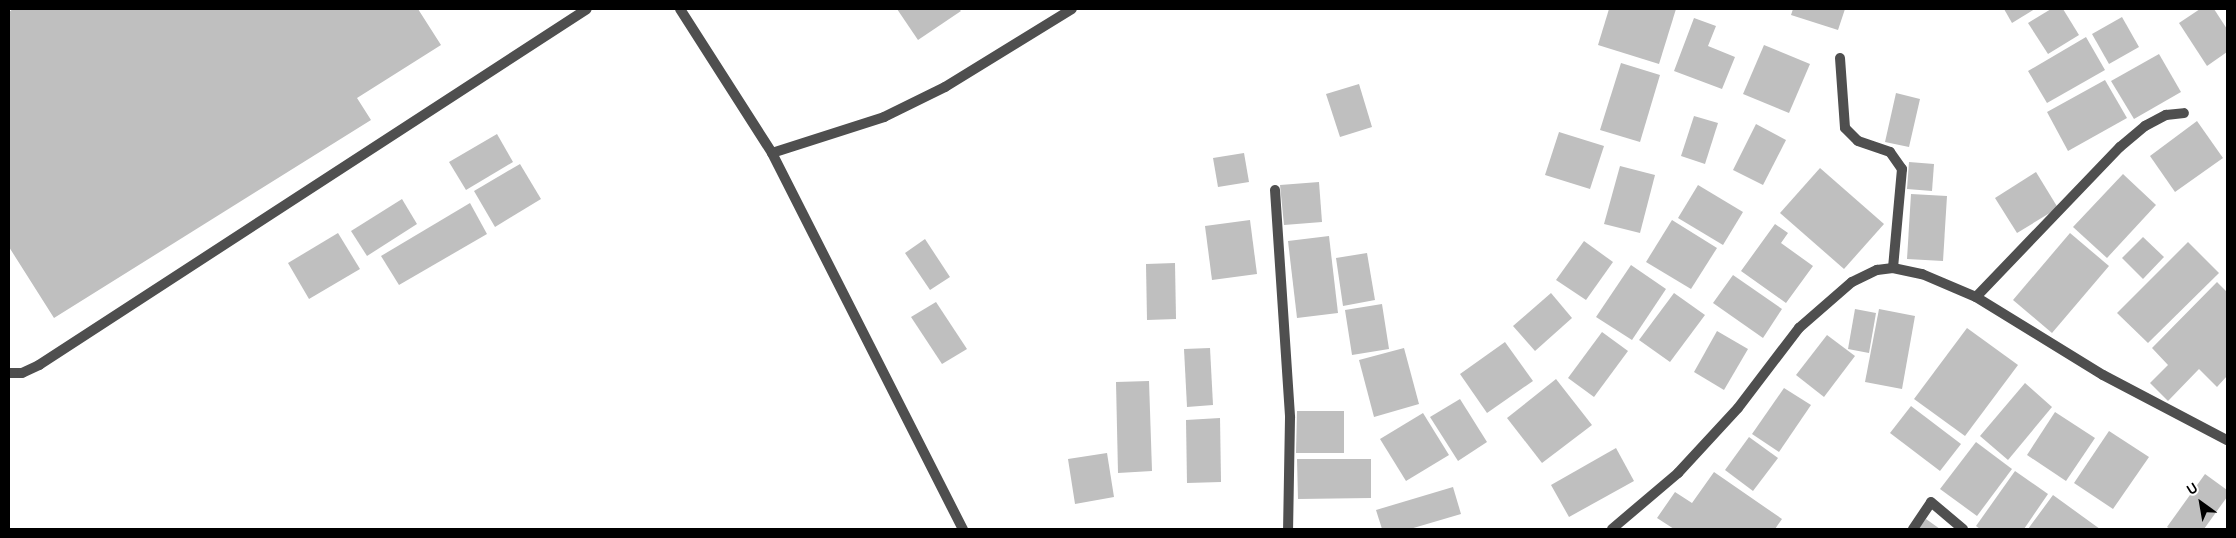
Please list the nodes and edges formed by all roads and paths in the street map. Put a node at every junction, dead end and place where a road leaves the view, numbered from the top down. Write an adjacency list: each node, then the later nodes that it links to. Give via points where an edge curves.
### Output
1 (587, 9): 10 (street, via 39,365 22,373)
2 (680, 9): 6 (street)
3 (1072, 9): 6 (street, via 945,87 884,117)
4 (1840, 58): 8 (street, via 1845,128 1858,141 1890,152 1902,169)
5 (2184, 113): 9 (street, via 2166,115 2144,126 2120,147)
6 (772, 153): 12 (street)
7 (1275, 190): 13 (street, via 1290,418)
8 (1893, 268): 9 (street, via 1922,274); 14 (street, via 1878,270 1852,282 1800,328 1738,408 1678,473)
9 (1976, 297): 11 (street, via 2103,375)
10 (9, 373)
11 (2227, 440)
12 (963, 529)
13 (1288, 529)
14 (1612, 529)
15 (1912, 529): 16 (street, via 1931,502)
16 (1963, 529)

